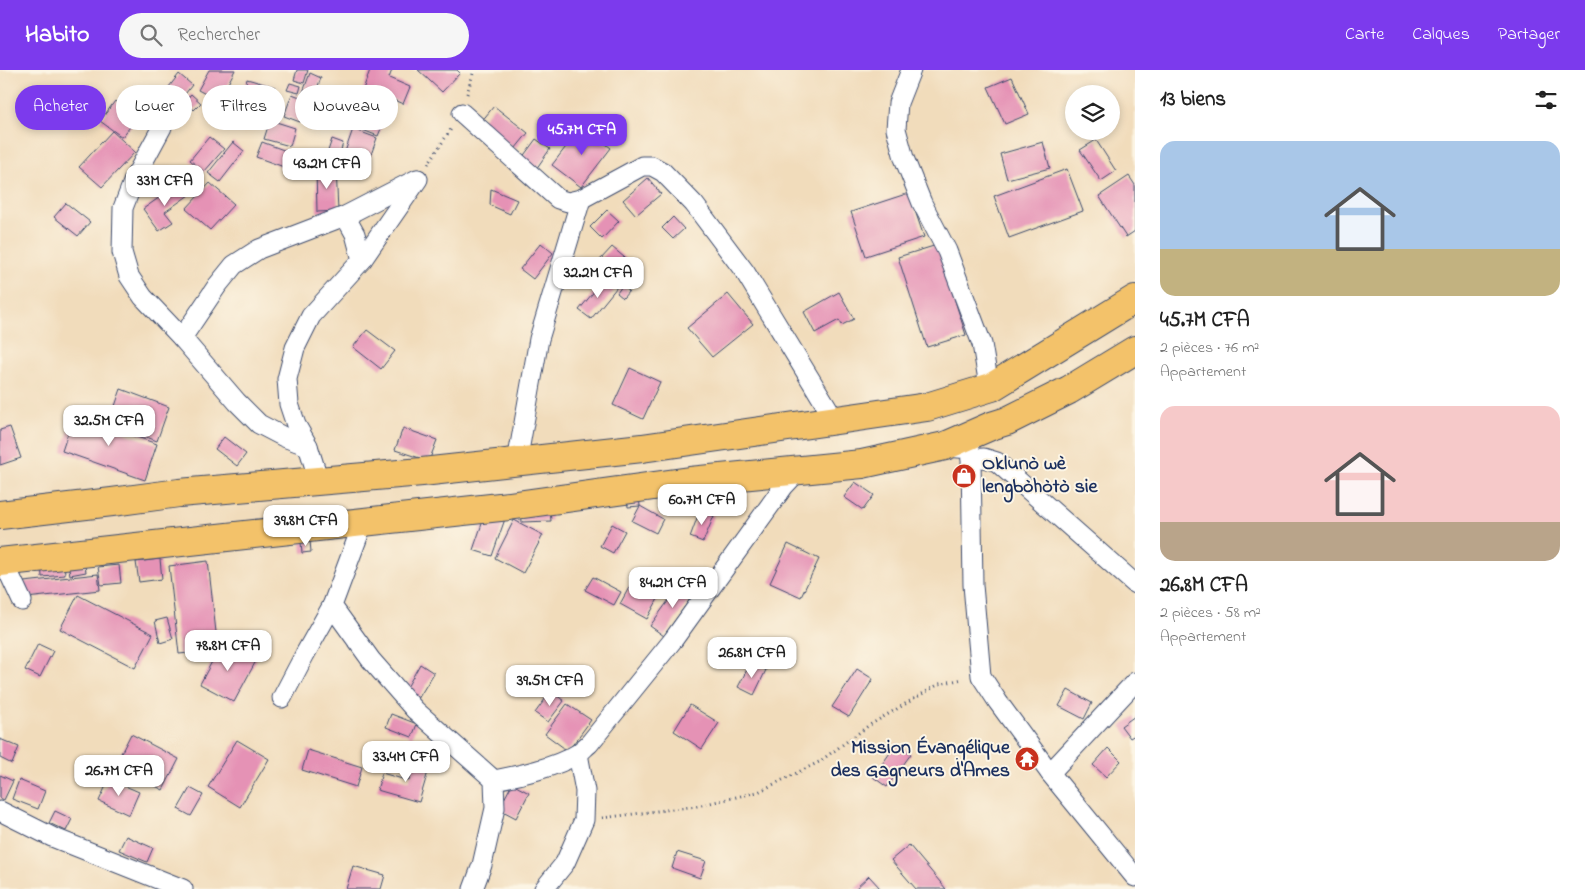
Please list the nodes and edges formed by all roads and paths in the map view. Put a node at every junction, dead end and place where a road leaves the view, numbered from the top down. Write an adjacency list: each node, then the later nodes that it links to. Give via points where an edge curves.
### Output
1 (910, 70): 10 (street, via 898,103 896,129 922,203 947,251 982,344)
2 (462, 113): 4 (street, via 558,199 568,202)
3 (160, 130): 8 (street, via 135,177 123,208 122,252 129,276 143,297)
4 (580, 199): 11 (street, via 642,166 652,166 663,172 694,204 745,272); 14 (street, via 539,339)
5 (345, 216): 6 (street); 6 (street, via 418,179); 8 (street, via 259,249 234,265)
6 (362, 260): 12 (street, via 311,316 294,348 287,379 289,404)
7 (1135, 299): 10 (main road)
8 (182, 338): 12 (street, via 259,424)
9 (1135, 350): 13 (main road, via 1069,390 991,426)
10 (992, 387): 11 (main road, via 927,407)
11 (835, 420): 14 (main road)
12 (308, 446): 16 (street)
13 (962, 452): 15 (main road); 20 (street, via 997,462); 23 (street)
14 (517, 462): 16 (main road)
15 (800, 469): 18 (main road); 26 (street, via 784,486 673,640)
16 (319, 481): 17 (main road, via 179,493)
17 (0, 515)
18 (363, 522): 19 (main road); 22 (street)
19 (3, 561): 21 (street)
20 (1135, 584)
21 (22, 601)
22 (332, 606): 25 (street); 28 (street, via 371,660 415,710)
23 (981, 676): 27 (street); 30 (path, via 939,684 868,726 819,762 758,792 697,806)
24 (1135, 682): 27 (street)
25 (282, 698)
26 (578, 754): 28 (street, via 516,776); 30 (street, via 585,791)
27 (1050, 773): 31 (street)
28 (494, 780): 33 (street, via 494,808 482,865)
29 (0, 810): 32 (street, via 52,837)
30 (584, 820): 34 (street, via 564,863)
31 (1135, 877)
32 (183, 889)
33 (473, 889)
34 (544, 889)

